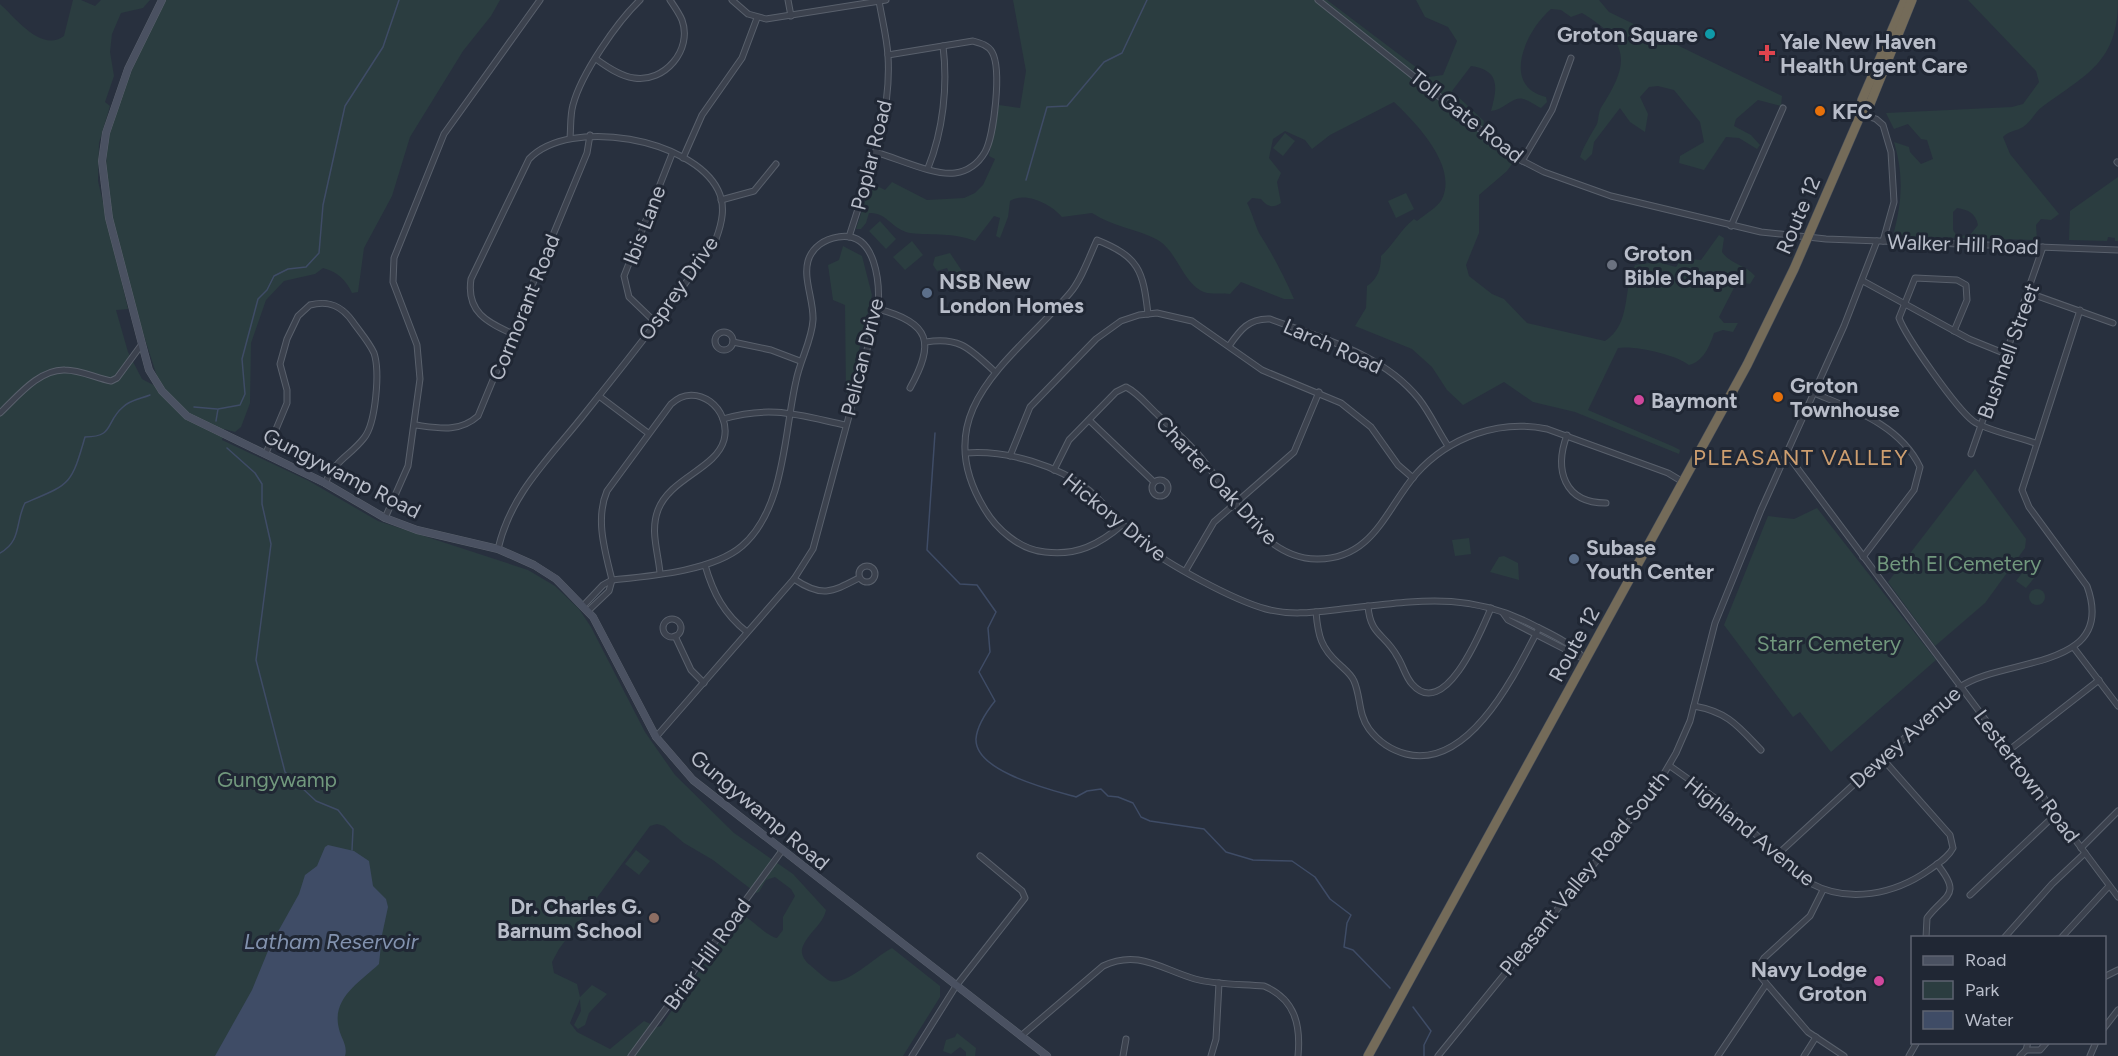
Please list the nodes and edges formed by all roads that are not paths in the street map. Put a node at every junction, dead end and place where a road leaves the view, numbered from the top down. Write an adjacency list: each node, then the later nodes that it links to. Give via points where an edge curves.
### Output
1 (162, 0): 46 (street, Gungywamp Road, via 128,69 106,133 102,161 109,218)
2 (540, 0): 60 (street, via 444,134 394,258 393,282 419,359)
3 (640, 0): 16 (street, via 617,25)
4 (670, 0): 16 (street, via 682,21 684,35 675,62 663,72 634,79)
5 (732, 0): 12 (street)
6 (788, 0): 11 (street)
7 (886, 0): 10 (street)
8 (1318, 0): 24 (street, Toll Gate Road)
9 (1910, 0): 18 (highway, Route 12, via 1870,104)
10 (879, 1): 11 (street); 14 (street, Poplar Road)
11 (791, 16): 12 (street)
12 (757, 18): 23 (street, via 742,58 702,115)
13 (943, 46): 14 (street); 26 (street, via 943,106); 26 (street, via 973,41 991,51 996,68 994,106 986,150 973,166 953,173)
14 (888, 55): 21 (street, Poplar Road, via 886,103)
15 (1571, 58): 24 (street, via 1552,110)
16 (596, 59): 20 (street, via 576,95)
17 (1784, 108): 28 (street)
18 (1861, 114): 30 (highway, Route 12); 31 (street, Pleasant Valley Road South, via 1884,126 1892,157 1894,201)
19 (590, 135): 20 (street); 22 (street, via 623,138); 43 (street, Cormorant Road)
20 (570, 138): 43 (street, via 543,146 529,159 471,279 469,291 476,311 485,321)
21 (875, 152): 26 (street); 29 (street, Poplar Road)
22 (672, 154): 23 (street); 40 (street, Ibis Lane, via 624,276 628,297)
23 (683, 158): 27 (street, via 711,179)
24 (1522, 161): 28 (street, Toll Gate Road, via 1611,196)
25 (776, 164): 27 (street, via 754,191)
26 (928, 168)
27 (721, 200): 40 (street, Osprey Drive, via 722,220 716,238)
28 (1731, 226): 30 (street, Toll Gate Road)
29 (849, 237): 37 (street, Pelican Drive, via 866,249 877,270); 49 (street, via 825,241 808,260 813,322)
30 (1808, 237): 31 (street, Walker Hill Road); 74 (highway, Route 12, via 1756,346)
31 (1880, 241): 32 (street, Walker Hill Road); 34 (street, Pleasant Valley Road South)
32 (2043, 247): 33 (street, Walker Hill Road); 35 (street, Bushnell Street)
33 (2118, 250)
34 (1863, 280): 36 (street); 53 (street, Pleasant Valley Road South)
35 (2029, 293): 38 (street); 48 (street, Bushnell Street)
36 (1904, 303): 42 (street); 42 (street, via 1916,278 1957,280 1966,285 1966,300); 59 (street, via 1899,318 1904,330 1948,392 1973,422)
37 (878, 309): 45 (street, via 913,323); 61 (street, Pelican Drive)
38 (2080, 310): 41 (street); 64 (street)
39 (1148, 314): 47 (street, via 1181,317); 50 (street, via 1144,278 1137,266 1127,255 1096,240 1070,293); 70 (street, via 1107,329 1059,377 1025,415)
40 (655, 322): 54 (street, Osprey Drive)
41 (2113, 323)
42 (1954, 331): 48 (street)
43 (513, 334): 60 (street, Cormorant Road, via 478,417 449,429)
44 (733, 342): 49 (street)
45 (926, 342): 50 (street, via 960,343); 51 (street, via 925,358)
46 (142, 344): 55 (street, via 111,381 57,370 34,382); 66 (street, Gungywamp Road, via 154,380 177,409)
47 (1229, 346): 52 (street, via 1262,369); 65 (street, Larch Road, via 1245,325 1270,319 1359,353 1405,384 1420,400)
48 (2006, 354): 59 (street, Bushnell Street)
49 (800, 361): 56 (street)
50 (994, 371): 67 (street, via 974,406)
51 (910, 388)
52 (1319, 392): 72 (street, via 1365,421 1398,465); 76 (street, via 1294,452)
53 (1814, 393): 68 (street, Pleasant Valley Road South); 81 (street, via 1861,412 1892,431 1920,467 1914,490)
54 (599, 396): 62 (street); 80 (street, Osprey Drive, via 521,491)
55 (0, 413)
56 (789, 413): 57 (street, via 756,410); 61 (street); 82 (street, via 776,490 758,530 742,547)
57 (723, 419): 62 (street, via 712,403 687,394 671,404); 84 (street, via 719,450 669,491 657,511 654,536)
58 (1089, 420): 71 (street, via 1064,447); 73 (street); 76 (street, Charter Oak Drive, via 1126,387 1197,452)
59 (1981, 424): 64 (street); 69 (street, Bushnell Street)
60 (415, 425): 78 (street, via 408,466)
61 (846, 425): 86 (street, Pelican Drive, via 813,549)
62 (648, 433): 87 (street, via 602,501 601,526)
63 (1568, 435): 65 (street, Charter Oak Drive, via 1532,425 1514,425 1478,433); 74 (street, Charter Oak Drive); 77 (street, via 1561,460 1566,482 1584,500)
64 (2035, 443): 97 (street, via 2023,497 2087,586 2092,599 2093,619)
65 (1448, 446): 72 (street, Charter Oak Drive)
66 (266, 453): 75 (street, Gungywamp Road); 75 (street, via 287,403 280,364 293,324 310,305 334,304 348,314 373,351 377,375 370,429 337,462)
67 (966, 453): 70 (street, Hickory Drive); 79 (street, via 968,470 985,510 996,525 1024,546 1062,554 1081,551 1099,543)
68 (1786, 453): 81 (street, Lestertown Road); 102 (street, Pleasant Valley Road South, via 1715,623)
69 (1971, 454)
70 (1010, 456): 71 (street, Hickory Drive)
71 (1054, 470): 79 (street, Hickory Drive, via 1089,490)
72 (1413, 478): 76 (street, Charter Oak Drive, via 1374,536 1353,551 1329,558 1306,558 1282,550 1264,536)
73 (1154, 482)
74 (1683, 482): 98 (highway, Route 12)
75 (325, 483): 78 (street, Gungywamp Road)
76 (1236, 502): 83 (street, via 1214,522)
77 (1606, 503)
78 (385, 518): 80 (street, Gungywamp Road, via 417,530)
79 (1122, 524): 83 (street, Hickory Drive, via 1152,551)
80 (498, 549): 89 (street, Gungywamp Road, via 544,570)
81 (1863, 556): 101 (street, Lestertown Road)
82 (705, 565): 84 (street); 94 (street, via 720,604)
83 (1186, 570): 91 (street, Hickory Drive, via 1259,607 1288,613)
84 (660, 573): 87 (street)
85 (860, 578): 86 (street, via 827,592 811,589)
86 (794, 579): 94 (street, Pelican Drive)
87 (612, 580): 89 (street, via 609,591)
88 (1368, 606): 90 (street, Hickory Drive, via 1445,600); 90 (street, via 1371,626 1394,650 1412,685 1434,692 1442,690 1457,675); 91 (street, Hickory Drive)
89 (586, 608): 104 (street, Gungywamp Road)
90 (1491, 608): 92 (street, Hickory Drive)
91 (1316, 612): 95 (street, via 1320,643 1353,680 1361,713 1370,730 1384,745 1410,755 1429,755 1446,749 1476,726 1500,697)
92 (1503, 613): 93 (street, Hickory Drive); 95 (street, Hickory Drive, via 1508,620)
93 (1539, 628): 95 (street); 98 (street, Hickory Drive, via 1577,649)
94 (747, 632): 100 (street, Pelican Drive)
95 (1536, 635): 98 (street, Hickory Drive)
96 (675, 636): 100 (street, via 692,670)
97 (2074, 648): 99 (street); 101 (street, Dewey Avenue, via 2048,660 1991,673)
98 (1585, 660): 140 (highway, Route 12)
99 (2098, 680): 103 (street); 106 (street)
100 (704, 683): 104 (street, Pelican Drive)
101 (1960, 687): 106 (street, Lestertown Road); 107 (street, Dewey Avenue)
102 (1694, 706): 105 (street, via 1726,715); 108 (street, Pleasant Valley Road South)
103 (2118, 706)
104 (656, 737): 112 (street, Gungywamp Road, via 693,780)
105 (1761, 750)
106 (2008, 751): 110 (street, Lestertown Road)
107 (1881, 757): 113 (street, Dewey Avenue); 115 (street, Highland Avenue, via 1950,835 1953,848)
108 (1670, 766): 113 (street, Highland Avenue, via 1715,798); 141 (street, Pleasant Valley Road South)
109 (2118, 811): 111 (street)
110 (2056, 814): 111 (street, Lestertown Road); 118 (street)
111 (2083, 850): 116 (street, Lestertown Road); 121 (street)
112 (781, 852): 124 (street, Gungywamp Road); 134 (street, Briar Hill Road)
113 (1777, 855): 117 (street, Highland Avenue)
114 (980, 856): 124 (street, via 1022,891 1025,898)
115 (1937, 864): 117 (street, Highland Avenue, via 1902,886 1882,893); 120 (street, via 1951,884 1950,893 1927,918)
116 (2109, 886): 119 (street, Lestertown Road); 122 (street)
117 (1823, 890): 125 (street, via 1810,916 1759,966)
118 (1970, 895)
119 (2118, 897)
120 (1926, 936)
121 (2006, 936)
122 (2063, 936)
123 (1219, 983): 128 (street, via 1145,960 1118,960 1097,970); 138 (street); 139 (street, via 1264,986 1281,995 1298,1022)
124 (956, 986): 128 (street, Gungywamp Road); 135 (street)
125 (1765, 986): 129 (street); 142 (street)
126 (2118, 1010): 127 (street)
127 (2106, 1025)
128 (1021, 1036): 136 (street, Gungywamp Road)
129 (1816, 1037): 143 (street); 144 (street)
130 (1126, 1039): 137 (street)
131 (2028, 1044): 133 (street)
132 (2045, 1044): 133 (street, via 2040,1050)
133 (2026, 1050): 145 (street)
134 (631, 1056)
135 (912, 1056)
136 (1047, 1056)
137 (1124, 1056)
138 (1212, 1056)
139 (1298, 1056)
140 (1368, 1056)
141 (1438, 1056)
142 (1718, 1056)
143 (1804, 1056)
144 (1844, 1056)
145 (2020, 1056)

